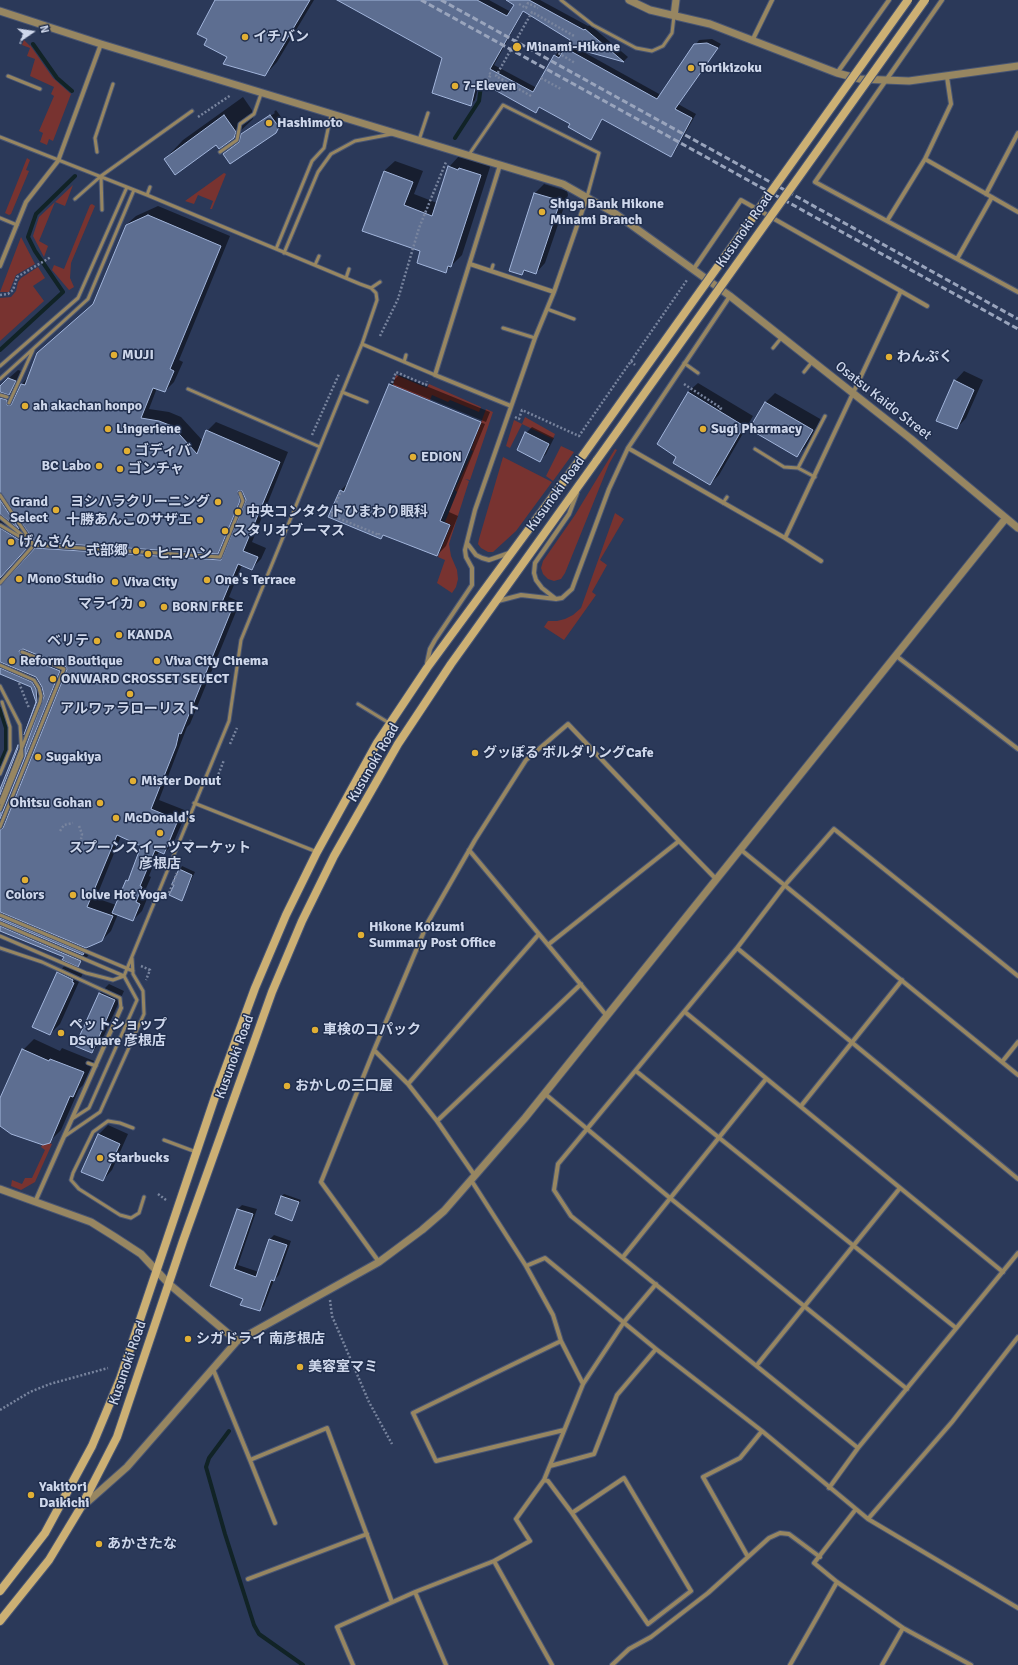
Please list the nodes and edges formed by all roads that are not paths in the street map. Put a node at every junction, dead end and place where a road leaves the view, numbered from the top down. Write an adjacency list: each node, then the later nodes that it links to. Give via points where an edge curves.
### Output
1 (561, 0): 10 (lane, via 592,25 636,48 652,51 663,46 672,33)
2 (628, 0): 10 (street, via 650,10)
3 (676, 0): 10 (street)
4 (772, 0): 11 (street)
5 (889, 0): 14 (street)
6 (908, 0): 110 (main road, Kusunoki Road, bridge)
7 (925, 0): 98 (main road, Kusunoki Road, bridge)
8 (942, 0): 17 (street)
9 (0, 11): 12 (street, Osatsu Kaido Street)
10 (674, 16): 11 (street, via 710,24)
11 (752, 41): 14 (street)
12 (101, 44): 20 (street, Osatsu Kaido Street); 32 (street)
13 (1018, 66): 16 (street)
14 (837, 73): 17 (street, via 860,79)
15 (8, 76): 19 (lane)
16 (948, 77): 17 (street, via 909,81); 31 (street, via 951,104)
17 (886, 80): 46 (street, via 815,182)
18 (113, 84): 28 (lane, via 94,138)
19 (40, 89)
20 (261, 93): 23 (street, Osatsu Kaido Street); 29 (lane, via 254,114 240,124 237,140)
21 (192, 111): 34 (lane)
22 (428, 113): 27 (lane)
23 (331, 114): 25 (street, Osatsu Kaido Street); 48 (lane, via 324,148 312,161)
24 (1018, 133): 38 (street)
25 (396, 134): 27 (street, Osatsu Kaido Street); 49 (lane, via 355,141 331,154 318,172)
26 (0, 137): 32 (lane)
27 (419, 141): 30 (street, Osatsu Kaido Street)
28 (97, 152)
29 (220, 152)
30 (468, 156): 33 (street, Osatsu Kaido Street); 40 (lane, via 502,105 599,153)
31 (925, 159): 38 (street); 46 (street)
32 (58, 161): 34 (lane); 47 (street, via 26,202)
33 (500, 165): 40 (street, Osatsu Kaido Street, via 562,184); 52 (street)
34 (101, 176): 35 (lane); 42 (lane); 43 (lane)
35 (127, 187): 37 (lane); 79 (lane, via 82,292)
36 (150, 187): 39 (lane)
37 (134, 190): 39 (lane); 73 (lane, via 90,295)
38 (986, 194): 41 (street)
39 (147, 195): 48 (lane)
40 (587, 197): 57 (street, Osatsu Kaido Street, via 616,214); 63 (street)
41 (992, 197): 44 (street); 51 (street)
42 (75, 199)
43 (102, 210)
44 (1018, 212)
45 (0, 218): 47 (lane)
46 (887, 221): 51 (street)
47 (17, 225): 55 (street)
48 (276, 249): 49 (lane)
49 (284, 253): 53 (lane)
50 (319, 256): 53 (lane)
51 (957, 259): 64 (street)
52 (470, 264): 58 (street); 82 (street)
53 (315, 265): 59 (lane)
54 (493, 265): 58 (lane)
55 (0, 266)
56 (349, 269): 59 (lane)
57 (693, 270): 62 (street, via 741,200); 65 (street, Osatsu Kaido Street)
58 (491, 272): 63 (street)
59 (346, 278): 61 (lane)
60 (380, 282): 61 (lane)
61 (371, 288): 72 (lane, via 376,293 377,300)
62 (901, 291): 66 (street); 86 (street)
63 (554, 292): 67 (street)
64 (1018, 292)
65 (730, 296): 70 (street, Osatsu Kaido Street); 78 (street)
66 (927, 306)
67 (547, 310): 68 (lane); 71 (street)
68 (574, 319)
69 (503, 328): 71 (lane)
70 (782, 337): 74 (lane); 77 (street, Osatsu Kaido Street)
71 (535, 338): 91 (street)
72 (362, 344): 76 (lane); 85 (lane)
73 (34, 348): 83 (lane); 90 (lane)
74 (773, 348)
75 (406, 355): 76 (lane)
76 (404, 362): 82 (lane)
77 (812, 362): 80 (lane); 86 (street, Osatsu Kaido Street)
78 (684, 363): 81 (lane); 94 (street)
79 (0, 366)
80 (804, 372)
81 (698, 373)
82 (435, 375): 91 (street)
83 (0, 379)
84 (188, 389): 93 (lane)
85 (342, 392): 89 (lane); 93 (lane)
86 (853, 394): 97 (street); 104 (street, Osatsu Kaido Street)
87 (0, 395): 88 (lane)
88 (7, 398)
89 (366, 402)
90 (9, 403)
91 (511, 406): 108 (street)
92 (825, 416): 96 (lane)
93 (320, 447): 127 (lane, via 241,640 228,721)
94 (628, 448): 102 (street); 113 (street, via 609,489 572,589 562,598)
95 (755, 449): 96 (lane, via 784,467)
96 (798, 468): 97 (lane)
97 (815, 477): 107 (street)
98 (580, 482): 113 (street, via 569,514 535,563 536,580); 114 (main road, Kusunoki Road)
99 (240, 493): 109 (lane, via 244,500 220,557)
100 (0, 495): 109 (lane)
101 (727, 497): 102 (lane)
102 (723, 503): 107 (street)
103 (0, 518): 109 (lane)
104 (1006, 518): 106 (street, Osatsu Kaido Street); 116 (street)
105 (0, 525): 109 (lane)
106 (1018, 528)
107 (786, 538): 111 (street)
108 (467, 543): 110 (street, via 476,555 489,560); 118 (street, via 466,557 472,568 472,585 434,640)
109 (34, 545): 112 (lane)
110 (512, 552): 118 (main road, Kusunoki Road)
111 (821, 562)
112 (0, 583)
113 (556, 599): 114 (street, via 521,595)
114 (494, 602): 187 (main road, Kusunoki Road, via 398,744 334,856 302,921 270,1000)
115 (22, 652): 129 (lane, via 64,669)
116 (895, 654): 124 (street); 131 (street)
117 (0, 665): 126 (lane, via 34,680 41,696)
118 (427, 668): 123 (main road, Kusunoki Road)
119 (0, 686): 121 (lane)
120 (1, 702): 121 (lane); 125 (lane, via 10,727 10,750)
121 (9, 703): 128 (lane, via 20,725 22,756)
122 (358, 704): 123 (lane)
123 (389, 724): 133 (main road, Kusunoki Road)
124 (1018, 749)
125 (0, 774)
126 (0, 803)
127 (194, 803): 133 (lane); 143 (lane)
128 (0, 810)
129 (0, 828)
130 (679, 841): 132 (street, via 568,724 526,760); 134 (street); 140 (street)
131 (740, 849): 134 (street); 135 (street)
132 (469, 850): 138 (street); 155 (street, via 428,922)
133 (317, 852): 172 (main road, Kusunoki Road, via 255,988)
134 (715, 878): 152 (street)
135 (785, 885): 142 (street); 147 (street, via 834,829); 148 (street)
136 (0, 915): 144 (lane)
137 (0, 923): 146 (lane)
138 (539, 934): 140 (street); 162 (street)
139 (0, 936): 146 (lane, via 86,973 113,980)
140 (549, 944): 149 (street)
141 (0, 948): 150 (lane, via 42,962 120,998)
142 (737, 948): 151 (street); 154 (street)
143 (132, 956): 144 (lane); 145 (lane)
144 (127, 968): 145 (lane); 146 (lane)
145 (133, 971): 169 (lane, via 143,991 144,1014 100,1112)
146 (124, 976): 165 (lane, via 137,1000 89,1108)
147 (1018, 976)
148 (902, 980): 154 (street); 156 (street)
149 (581, 984): 152 (street); 166 (street)
150 (121, 1008): 158 (street)
151 (685, 1012): 159 (street); 161 (street)
152 (606, 1016): 163 (street)
153 (1018, 1042): 156 (street)
154 (851, 1043): 164 (street); 174 (street)
155 (374, 1050): 162 (street); 183 (street, via 321,1182)
156 (1002, 1062): 160 (street)
157 (88, 1063): 158 (lane)
158 (96, 1066): 165 (street)
159 (636, 1071): 168 (street); 170 (street)
160 (1018, 1075)
161 (766, 1079): 164 (street); 170 (street)
162 (408, 1084): 166 (street)
163 (544, 1093): 168 (street); 173 (street)
164 (801, 1106): 175 (street)
165 (72, 1119): 169 (street)
166 (437, 1121): 173 (street)
167 (133, 1128): 177 (lane, via 108,1121 93,1132 71,1180 79,1189 120,1215 131,1218 139,1213)
168 (587, 1130): 178 (street); 182 (street, via 558,1164 554,1190 571,1216)
169 (65, 1136): 179 (street)
170 (719, 1138): 178 (street); 180 (street)
171 (164, 1140): 172 (lane)
172 (196, 1152): 185 (main road, Kusunoki Road)
173 (473, 1178): 183 (street, via 433,1220); 184 (street)
174 (1018, 1179)
175 (900, 1188): 180 (street); 186 (street)
176 (0, 1189): 179 (street)
177 (144, 1197)
178 (670, 1198): 182 (street); 189 (street)
179 (35, 1202): 185 (street, via 91,1222 141,1254)
180 (853, 1247): 189 (street); 191 (street)
181 (1018, 1253): 186 (street)
182 (623, 1257): 188 (street)
183 (379, 1262): 193 (street)
184 (526, 1266): 190 (street, via 545,1258); 194 (street, via 553,1315)
185 (156, 1269): 187 (street); 218 (main road, Kusunoki Road, via 120,1379 92,1446 45,1533)
186 (1003, 1272): 191 (street)
187 (169, 1284): 193 (street); 207 (main road, Kusunoki Road, via 117,1437)
188 (656, 1284): 190 (street); 196 (street)
189 (805, 1306): 196 (street); 199 (street)
190 (624, 1322): 195 (street); 198 (street)
191 (956, 1328): 199 (street)
192 (1018, 1337): 210 (street, via 952,1422)
193 (237, 1341): 197 (street)
194 (561, 1341): 198 (street); 200 (street, via 413,1413 436,1461)
195 (656, 1349): 201 (street); 204 (street, via 617,1395 594,1454)
196 (757, 1365): 202 (street)
197 (213, 1369): 203 (street); 207 (street, via 127,1467)
198 (584, 1384): 200 (street)
199 (907, 1389): 202 (street)
200 (564, 1430): 204 (street)
201 (762, 1431): 206 (street); 213 (street, via 740,1458 702,1477)
202 (858, 1448): 206 (street)
203 (250, 1460): 211 (street); 212 (street, via 327,1428)
204 (550, 1466): 205 (street)
205 (544, 1480): 209 (street, via 548,1481); 215 (street, via 516,1519 530,1541)
206 (829, 1488): 208 (street)
207 (81, 1507): 222 (main road, Kusunoki Road, via 49,1560)
208 (856, 1509): 210 (street); 214 (street)
209 (572, 1513): 209 (street, via 624,1478 691,1591 648,1624)
210 (868, 1519): 221 (street)
211 (274, 1524)
212 (367, 1534): 216 (street); 220 (street)
213 (748, 1557): 214 (street, via 769,1538 780,1533 789,1534); 227 (street, via 708,1593 651,1637 629,1649)
214 (820, 1557): 217 (street, via 814,1564)
215 (494, 1561): 219 (street); 226 (street)
216 (248, 1579)
217 (836, 1582): 223 (street); 228 (street)
218 (0, 1591)
219 (415, 1592): 220 (street); 225 (street)
220 (392, 1602): 224 (street, via 337,1627)
221 (1018, 1608)
222 (0, 1621)
223 (903, 1628): 229 (street); 230 (street)
224 (353, 1665)
225 (446, 1665)
226 (552, 1665)
227 (612, 1665)
228 (790, 1665)
229 (882, 1665)
230 (971, 1665)

